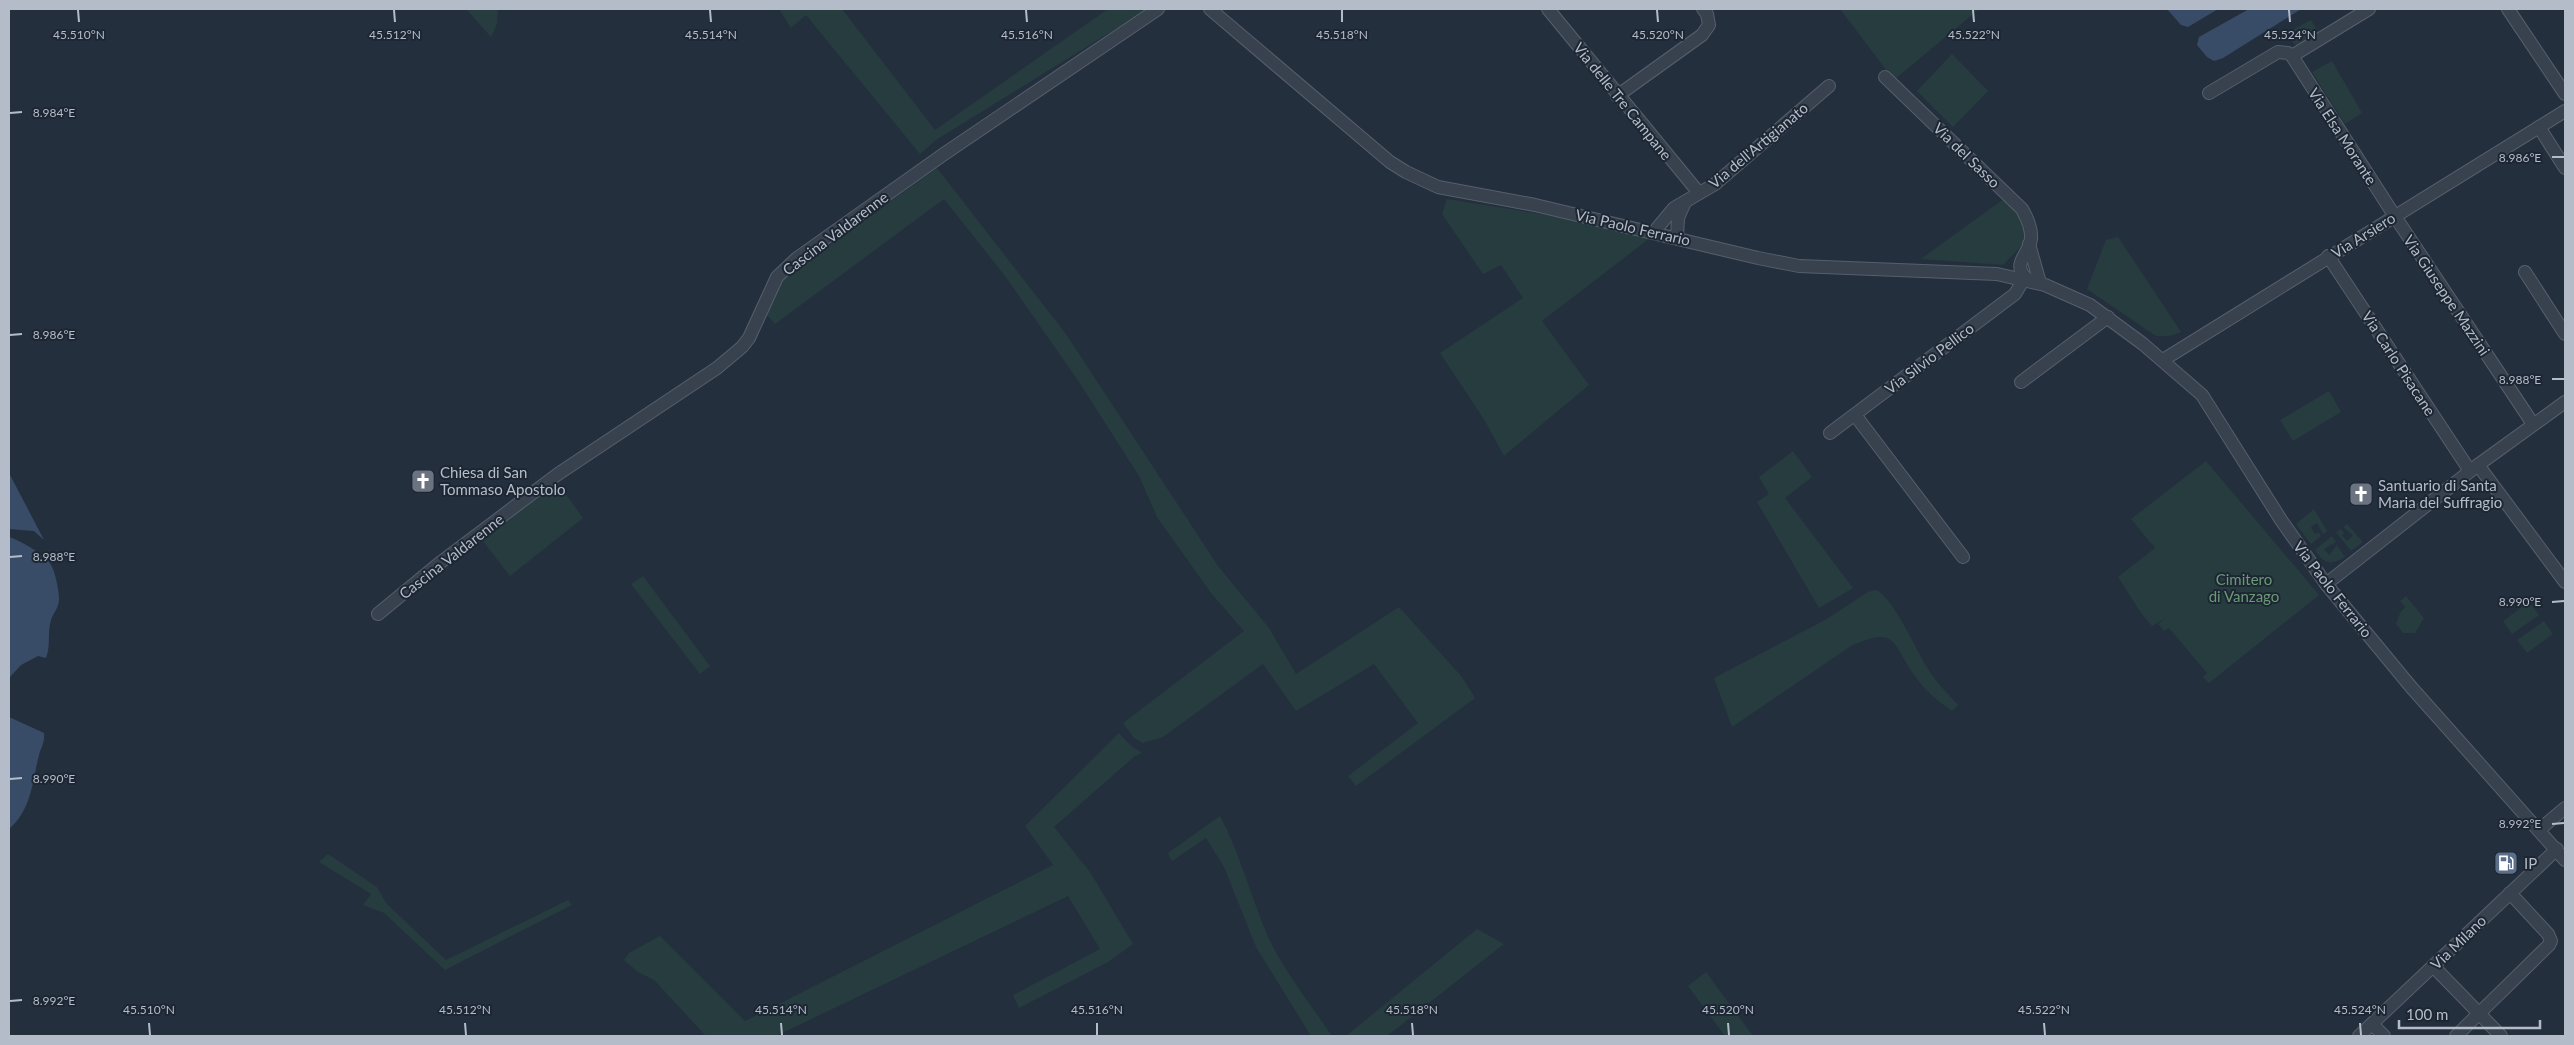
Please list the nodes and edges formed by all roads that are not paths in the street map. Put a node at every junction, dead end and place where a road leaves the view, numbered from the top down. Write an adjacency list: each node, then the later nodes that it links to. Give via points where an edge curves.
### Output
1 (1158, 9): 39 (street, Cascina Valdarenne, via 796,259 777,277 745,342 717,368 558,474)
2 (1210, 9): 19 (street, Via Paolo Ferrario, via 1390,162 1406,172 1438,186)
3 (1548, 9): 12 (street, Via delle Tre Campane)
4 (1702, 9): 12 (street, via 1707,14 1709,25 1702,34)
5 (2369, 9): 7 (street)
6 (2508, 9): 11 (street)
7 (2292, 56): 10 (street, via 2288,52 2278,52); 18 (street, Via Elsa Morante)
8 (1885, 77): 21 (street, Via del Sasso, via 2016,202 2029,223)
9 (1829, 86): 16 (street, Via dell'Artigianato, via 1715,184)
10 (2209, 94)
11 (2565, 94)
12 (1617, 96): 16 (street, Via delle Tre Campane)
13 (2565, 111): 14 (street, Via Arsiero)
14 (2539, 127): 15 (street); 18 (street, Via Arsiero)
15 (2565, 168)
16 (1698, 193): 17 (street, Via dell'Artigianato)
17 (1685, 202): 19 (street, Via dell'Artigianato, via 1667,214); 20 (street, via 1678,218)
18 (2394, 215): 22 (street, Via Arsiero); 33 (street, Via Giuseppe Mazzini)
19 (1654, 232): 20 (street, Via Paolo Ferrario)
20 (1677, 237): 25 (street, Via Paolo Ferrario, via 1799,266)
21 (2029, 244): 23 (street); 26 (street, Via del Sasso)
22 (2328, 256): 29 (street, Via Arsiero); 35 (street, Via Carlo Pisacane)
23 (2020, 263): 25 (street); 26 (street, via 2021,273)
24 (2524, 272): 28 (street)
25 (1997, 274): 26 (street, Via Paolo Ferrario)
26 (2032, 279): 27 (street, Via Paolo Ferrario, via 2076,298); 32 (street, Via Silvio Pellico, via 2021,284 2015,294)
27 (2108, 317): 29 (street, Via Paolo Ferrario); 30 (street)
28 (2565, 334)
29 (2163, 360): 38 (street, Via Paolo Ferrario, via 2195,387 2209,404 2280,520)
30 (2021, 382)
31 (2565, 402): 33 (street)
32 (1854, 415): 34 (street, Via Silvio Pellico); 36 (street)
33 (2533, 424): 35 (street)
34 (1830, 433)
35 (2474, 468): 37 (street, Via Carlo Pisacane); 38 (street)
36 (1963, 558)
37 (2565, 582)
38 (2326, 584): 41 (street, Via Paolo Ferrario, via 2411,687)
39 (378, 614)
40 (2565, 808): 41 (street)
41 (2539, 830): 42 (street, Via Paolo Ferrario)
42 (2557, 850): 43 (street, Via Paolo Ferrario); 44 (street, Via Milano)
43 (2565, 860)
44 (2510, 892): 45 (street, Via Milano); 46 (street, via 2551,941)
45 (2433, 966): 46 (street); 47 (street, Via Milano)
46 (2479, 1014): 50 (street); 51 (street)
47 (2372, 1024): 48 (street, Via Milano); 49 (street)
48 (2359, 1036)
49 (2384, 1036)
50 (2456, 1036)
51 (2501, 1036)

